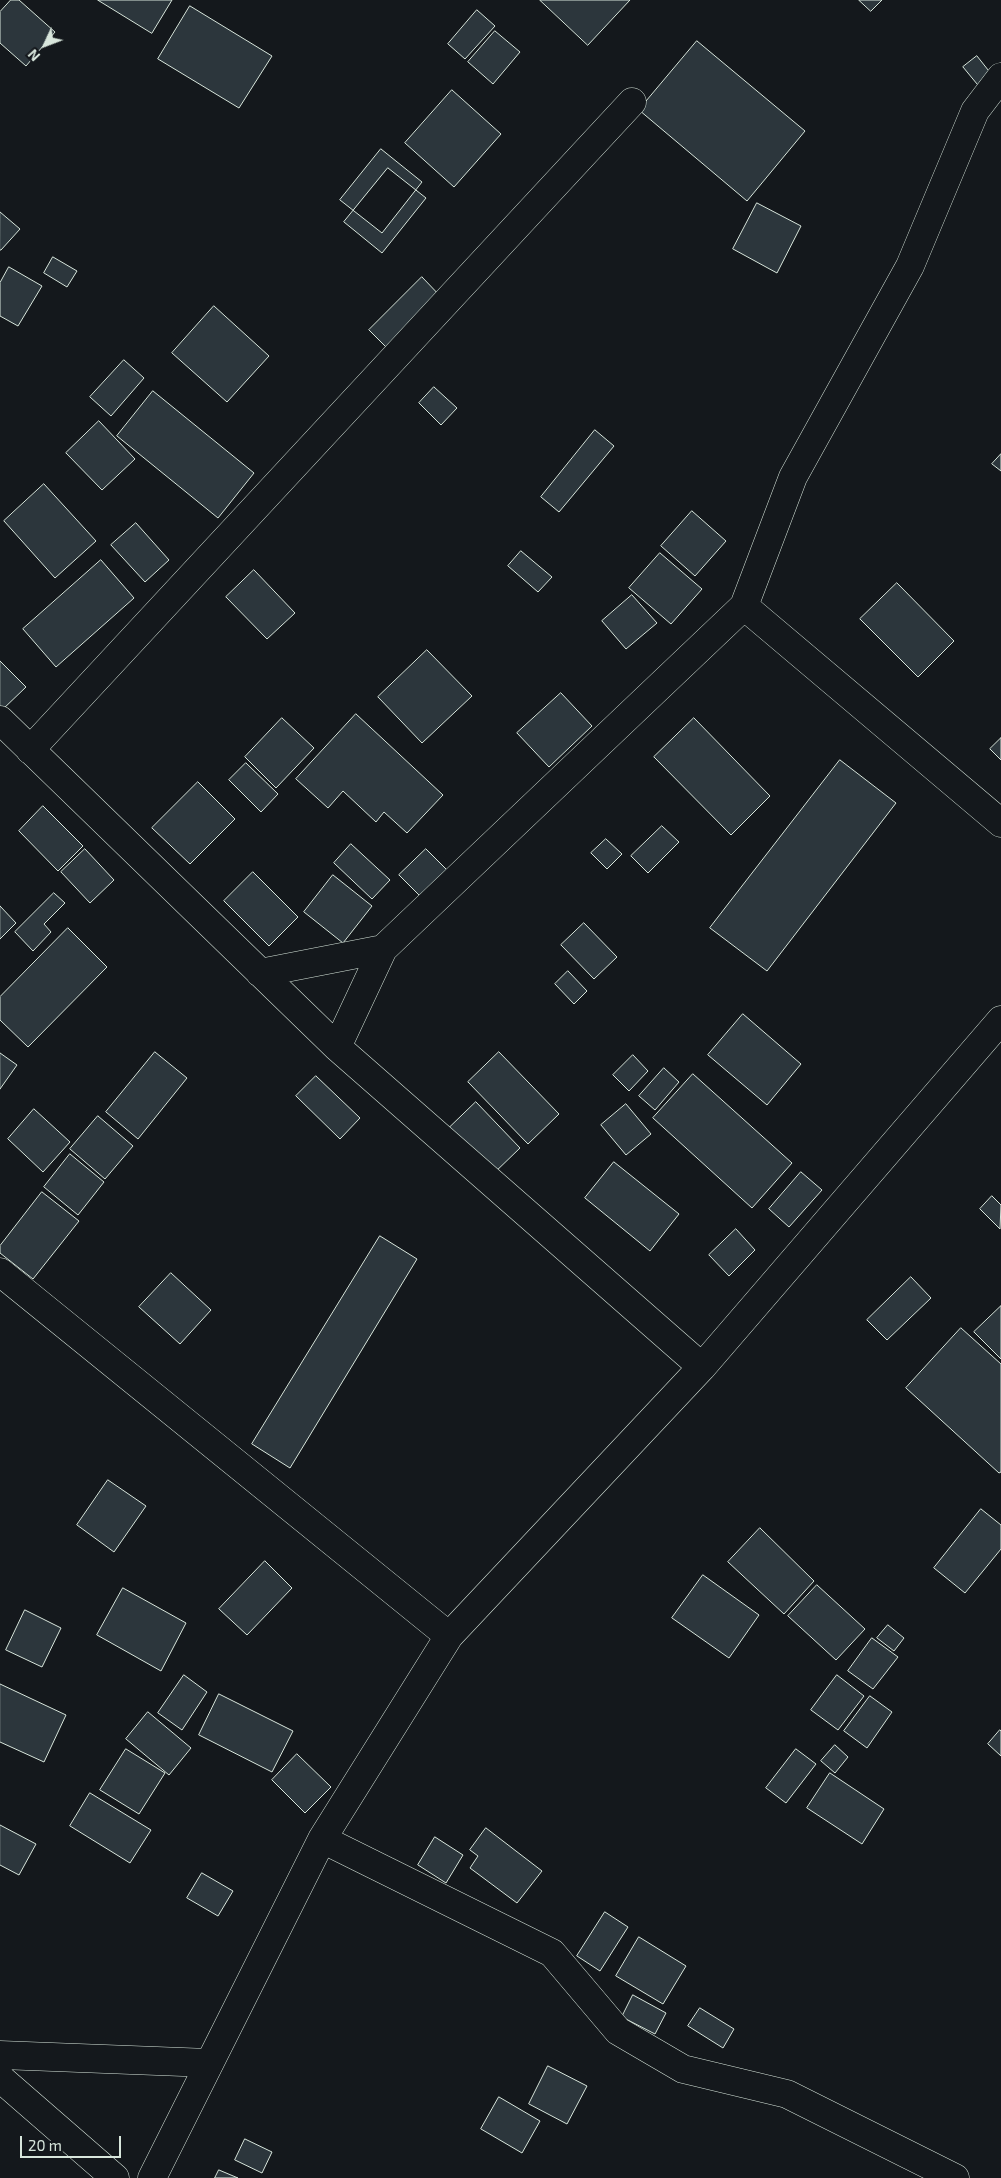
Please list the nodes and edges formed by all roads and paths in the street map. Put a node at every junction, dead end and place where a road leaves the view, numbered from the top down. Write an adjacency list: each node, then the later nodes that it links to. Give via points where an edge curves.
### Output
1 (1001, 77): 3 (street, via 975,111 910,266 793,477)
2 (632, 102): 5 (street)
3 (744, 606): 6 (street); 7 (street)
4 (0, 720): 5 (street)
5 (30, 750): 8 (street)
6 (1001, 823)
7 (383, 948): 8 (street); 10 (street)
8 (260, 973): 10 (street)
9 (1001, 1020): 12 (street)
10 (336, 1047): 12 (street)
11 (0, 1272): 13 (street)
12 (702, 1367): 13 (street)
13 (449, 1636): 14 (street)
14 (322, 1839): 16 (street); 20 (street, via 552,1953 618,2031 683,2068 787,2094)
15 (0, 2055): 16 (street)
16 (209, 2063): 19 (street)
17 (0, 2078): 18 (street)
18 (115, 2178)
19 (152, 2178)
20 (955, 2178)

